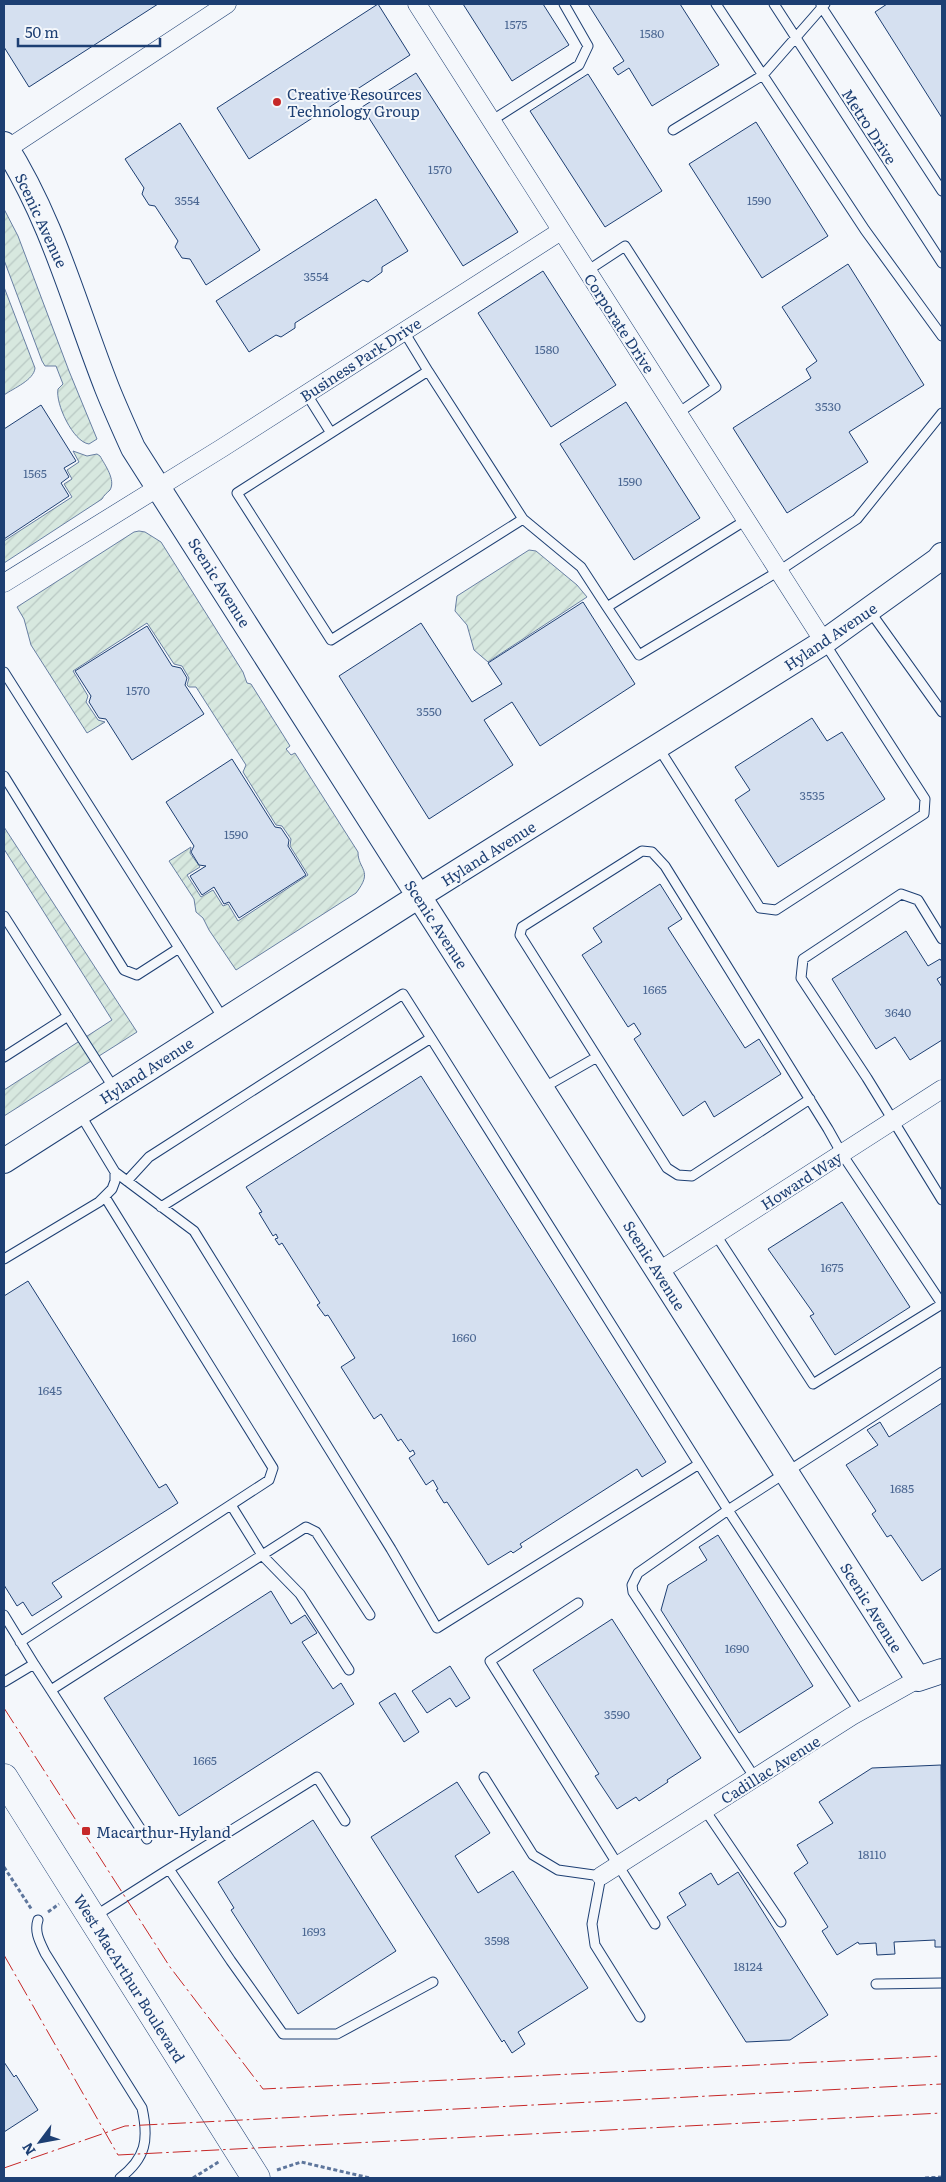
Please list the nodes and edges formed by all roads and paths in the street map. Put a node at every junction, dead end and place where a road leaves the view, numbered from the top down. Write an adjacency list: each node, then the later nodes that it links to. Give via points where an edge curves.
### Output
1 (227, 4): 11 (street)
2 (417, 4): 9 (street, Corporate Drive)
3 (564, 4): 9 (lane, via 588,46 579,65)
4 (716, 4): 8 (lane)
5 (774, 4): 7 (lane, Metro Drive)
6 (823, 5): 7 (lane); 12 (lane)
7 (796, 36): 8 (lane); 14 (lane, Metro Drive)
8 (763, 75): 10 (lane); 17 (lane, via 865,230)
9 (491, 121): 13 (street, Corporate Drive)
10 (673, 130)
11 (5, 148): 23 (street, Scenic Avenue, via 46,223 133,448)
12 (942, 192)
13 (561, 231): 15 (street, Corporate Drive); 16 (street, Business Park Drive)
14 (942, 263)
15 (587, 271): 20 (street, Corporate Drive); 20 (lane, via 625,246 716,387)
16 (403, 330): 18 (lane); 19 (street, Business Park Drive)
17 (942, 336)
18 (428, 371): 22 (lane); 24 (lane)
19 (306, 393): 22 (lane); 23 (street, Business Park Drive)
20 (678, 413): 25 (street, Corporate Drive)
21 (942, 413): 27 (lane, via 857,519)
22 (331, 432): 24 (lane, via 237,493 331,640)
23 (159, 487): 28 (street, Business Park Drive); 36 (street, Scenic Avenue)
24 (523, 519): 29 (lane, via 581,567)
25 (746, 520): 27 (street, Corporate Drive); 29 (lane)
26 (942, 554): 30 (street, Hyland Avenue)
27 (778, 571): 29 (lane, via 639,655); 31 (street, Corporate Drive)
28 (4, 583)
29 (607, 607)
30 (869, 610): 31 (street, Hyland Avenue); 33 (lane)
31 (824, 642): 34 (street, Hyland Avenue); 34 (lane, via 925,799 924,814 776,910 760,908)
32 (4, 672): 39 (lane)
33 (942, 712)
34 (658, 747): 36 (street, Hyland Avenue)
35 (4, 776): 39 (lane, via 124,970 137,975)
36 (418, 896): 41 (street, Hyland Avenue); 45 (street, Scenic Avenue)
37 (4, 916): 40 (lane)
38 (942, 940): 50 (lane, via 918,900 901,894 803,960 802,978)
39 (180, 948): 41 (lane)
40 (68, 1016): 43 (lane); 47 (lane)
41 (224, 1020): 47 (street, Hyland Avenue)
42 (431, 1038): 54 (lane, via 404,994 149,1157); 57 (lane); 63 (lane)
43 (4, 1057)
44 (598, 1057): 45 (lane); 48 (lane, via 667,1168 678,1175 692,1176); 48 (lane, via 520,935 522,927 642,851 652,852 665,866)
45 (543, 1088): 60 (street, Scenic Avenue)
46 (942, 1089): 50 (street, Howard Way)
47 (115, 1090): 49 (street, Hyland Avenue)
48 (810, 1100): 51 (lane)
49 (79, 1113): 52 (street, Hyland Avenue); 53 (lane)
50 (894, 1121): 51 (street, Howard Way); 56 (lane)
51 (842, 1154): 58 (street, Howard Way); 61 (lane)
52 (4, 1161)
53 (115, 1172): 54 (lane); 55 (lane, via 112,1189)
54 (127, 1181): 57 (lane)
55 (105, 1197): 59 (lane); 65 (lane, via 273,1468 269,1480)
56 (942, 1200)
57 (161, 1207): 63 (lane, via 194,1231 437,1628)
58 (716, 1235): 60 (street, Howard Way); 61 (lane, via 813,1384)
59 (4, 1259)
60 (659, 1271): 64 (street, Scenic Avenue)
61 (942, 1304)
62 (942, 1372): 64 (lane)
63 (699, 1464): 66 (lane)
64 (787, 1473): 66 (lane); 75 (street, Scenic Avenue)
65 (231, 1505): 67 (lane); 71 (lane)
66 (728, 1510): 78 (lane); 81 (lane, via 638,1573 632,1585 633,1592)
67 (262, 1555): 69 (lane, via 306,1527 316,1532); 73 (lane, via 300,1594); 77 (lane)
68 (578, 1603): 85 (lane, via 490,1661)
69 (370, 1614)
70 (4, 1615): 71 (lane)
71 (20, 1642): 72 (lane)
72 (34, 1664): 76 (lane); 77 (lane)
73 (350, 1670)
74 (942, 1670): 75 (street, Cadillac Avenue)
75 (918, 1679): 78 (street, Cadillac Avenue)
76 (4, 1682)
77 (51, 1690): 84 (lane)
78 (860, 1712): 81 (street, Cadillac Avenue)
79 (484, 1777): 88 (lane, via 533,1855 558,1870)
80 (4, 1778): 89 (main road, West MacArthur Boulevard)
81 (755, 1778): 82 (street, Cadillac Avenue)
82 (705, 1810): 85 (street, Cadillac Avenue); 91 (lane)
83 (345, 1821): 87 (lane, via 317,1777)
84 (146, 1839)
85 (619, 1865): 88 (street, Cadillac Avenue); 92 (lane)
86 (4, 1867): 90 (path)
87 (169, 1869): 89 (lane); 93 (lane, via 283,2034 337,2034)
88 (601, 1876): 96 (lane, via 592,1924 595,1945)
89 (92, 1918): 97 (main road, West MacArthur Boulevard)
90 (38, 1920): 100 (lane, via 37,1935 45,1953 142,2108 147,2130 143,2151 132,2169)
91 (781, 1922)
92 (655, 1924)
93 (433, 1982)
94 (942, 1983): 95 (lane)
95 (876, 1984)
96 (640, 2017)
97 (238, 2150): 98 (main road, West MacArthur Boulevard); 101 (path)
98 (262, 2176): 102 (path, via 302,2162)
99 (942, 2177): 103 (path)
100 (120, 2178)
101 (193, 2178)
102 (370, 2178)
103 (925, 2178)

